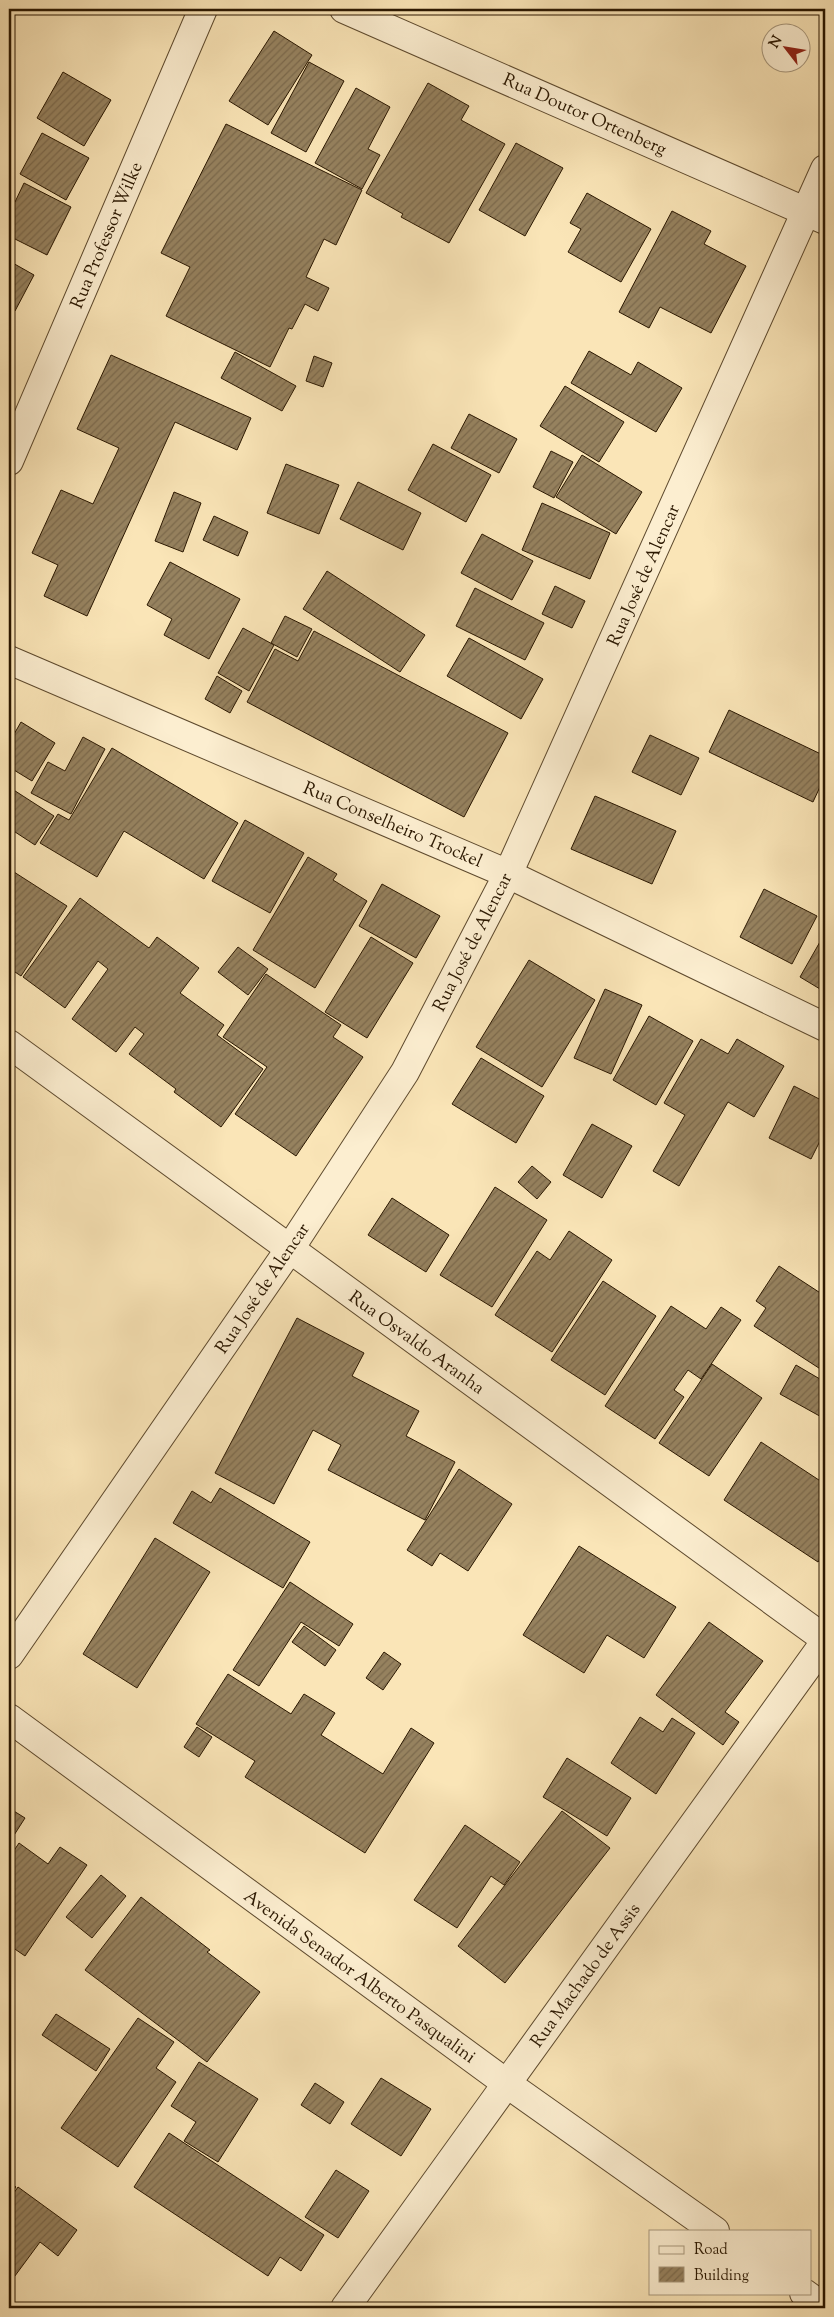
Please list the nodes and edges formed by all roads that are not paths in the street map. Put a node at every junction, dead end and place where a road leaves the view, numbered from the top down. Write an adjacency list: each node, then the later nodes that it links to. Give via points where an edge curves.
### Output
1 (203, 9): 5 (street, Rua Professor Wilke)
2 (344, 9): 4 (street, Rua Doutor Ortenberg)
3 (825, 169): 4 (street, Rua José de Alencar)
4 (816, 215): 7 (street, Rua José de Alencar)
5 (9, 461)
6 (9, 660): 7 (street, Rua Conselheiro Trockel)
7 (508, 874): 8 (street, Rua Conselheiro Trockel); 10 (street, Rua José de Alencar, via 405,1072)
8 (825, 1027)
9 (9, 1044): 10 (street, Rua Osvaldo Aranha)
10 (289, 1250): 11 (street, Rua Osvaldo Aranha); 12 (street, Rua José de Alencar)
11 (825, 1640): 14 (street, Rua Machado de Assis)
12 (9, 1655)
13 (9, 1718): 14 (street, Avenida Senador Alberto Pasqualini)
14 (506, 2084): 15 (street, Avenida Senador Alberto Pasqualini); 17 (street, Rua Machado de Assis)
15 (714, 2230)
16 (805, 2294): 18 (street)
17 (345, 2308)
18 (825, 2308)

